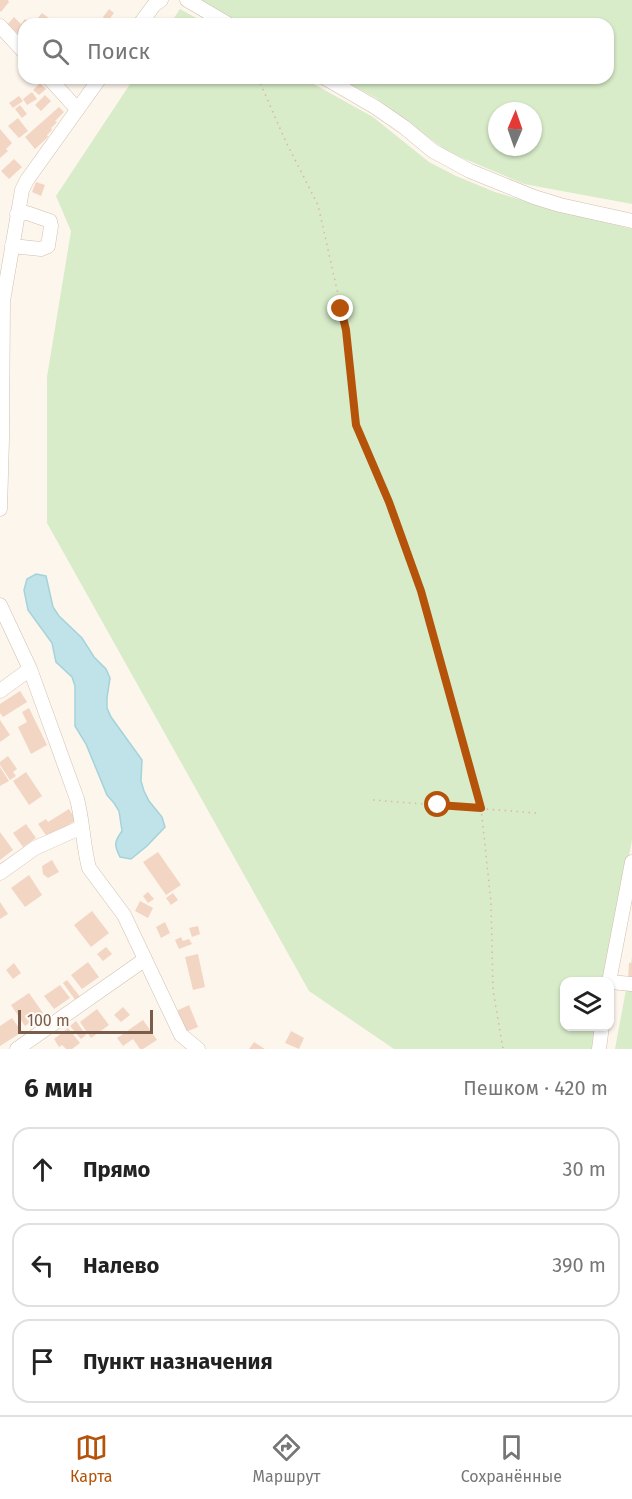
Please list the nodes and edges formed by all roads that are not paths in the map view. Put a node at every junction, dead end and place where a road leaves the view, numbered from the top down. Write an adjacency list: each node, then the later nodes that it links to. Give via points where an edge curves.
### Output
1 (161, 0): 3 (street)
2 (187, 0): 4 (street)
3 (144, 18)
4 (218, 18)
5 (0, 26): 6 (street)
6 (18, 46)
7 (54, 84): 10 (street)
8 (96, 84): 10 (street)
9 (335, 84): 12 (street, via 375,107 433,151 470,171 534,197)
10 (77, 109): 11 (street, via 27,180)
11 (17, 214): 13 (street); 13 (street, via 27,213 50,221 48,246)
12 (632, 221)
13 (12, 246): 14 (street)
14 (2, 308): 15 (street)
15 (0, 509)
16 (0, 605): 17 (street)
17 (30, 669): 18 (street); 19 (street, via 77,799)
18 (0, 691)
19 (82, 827): 21 (street, via 36,848); 23 (street, via 89,867 124,915)
20 (632, 862): 22 (street)
21 (0, 873)
22 (628, 896): 24 (street)
23 (144, 960): 28 (street); 29 (street, via 181,1035)
24 (610, 977)
25 (614, 982): 26 (street)
26 (632, 984)
27 (601, 1031): 30 (street)
28 (17, 1049)
29 (198, 1049)
30 (599, 1049)

